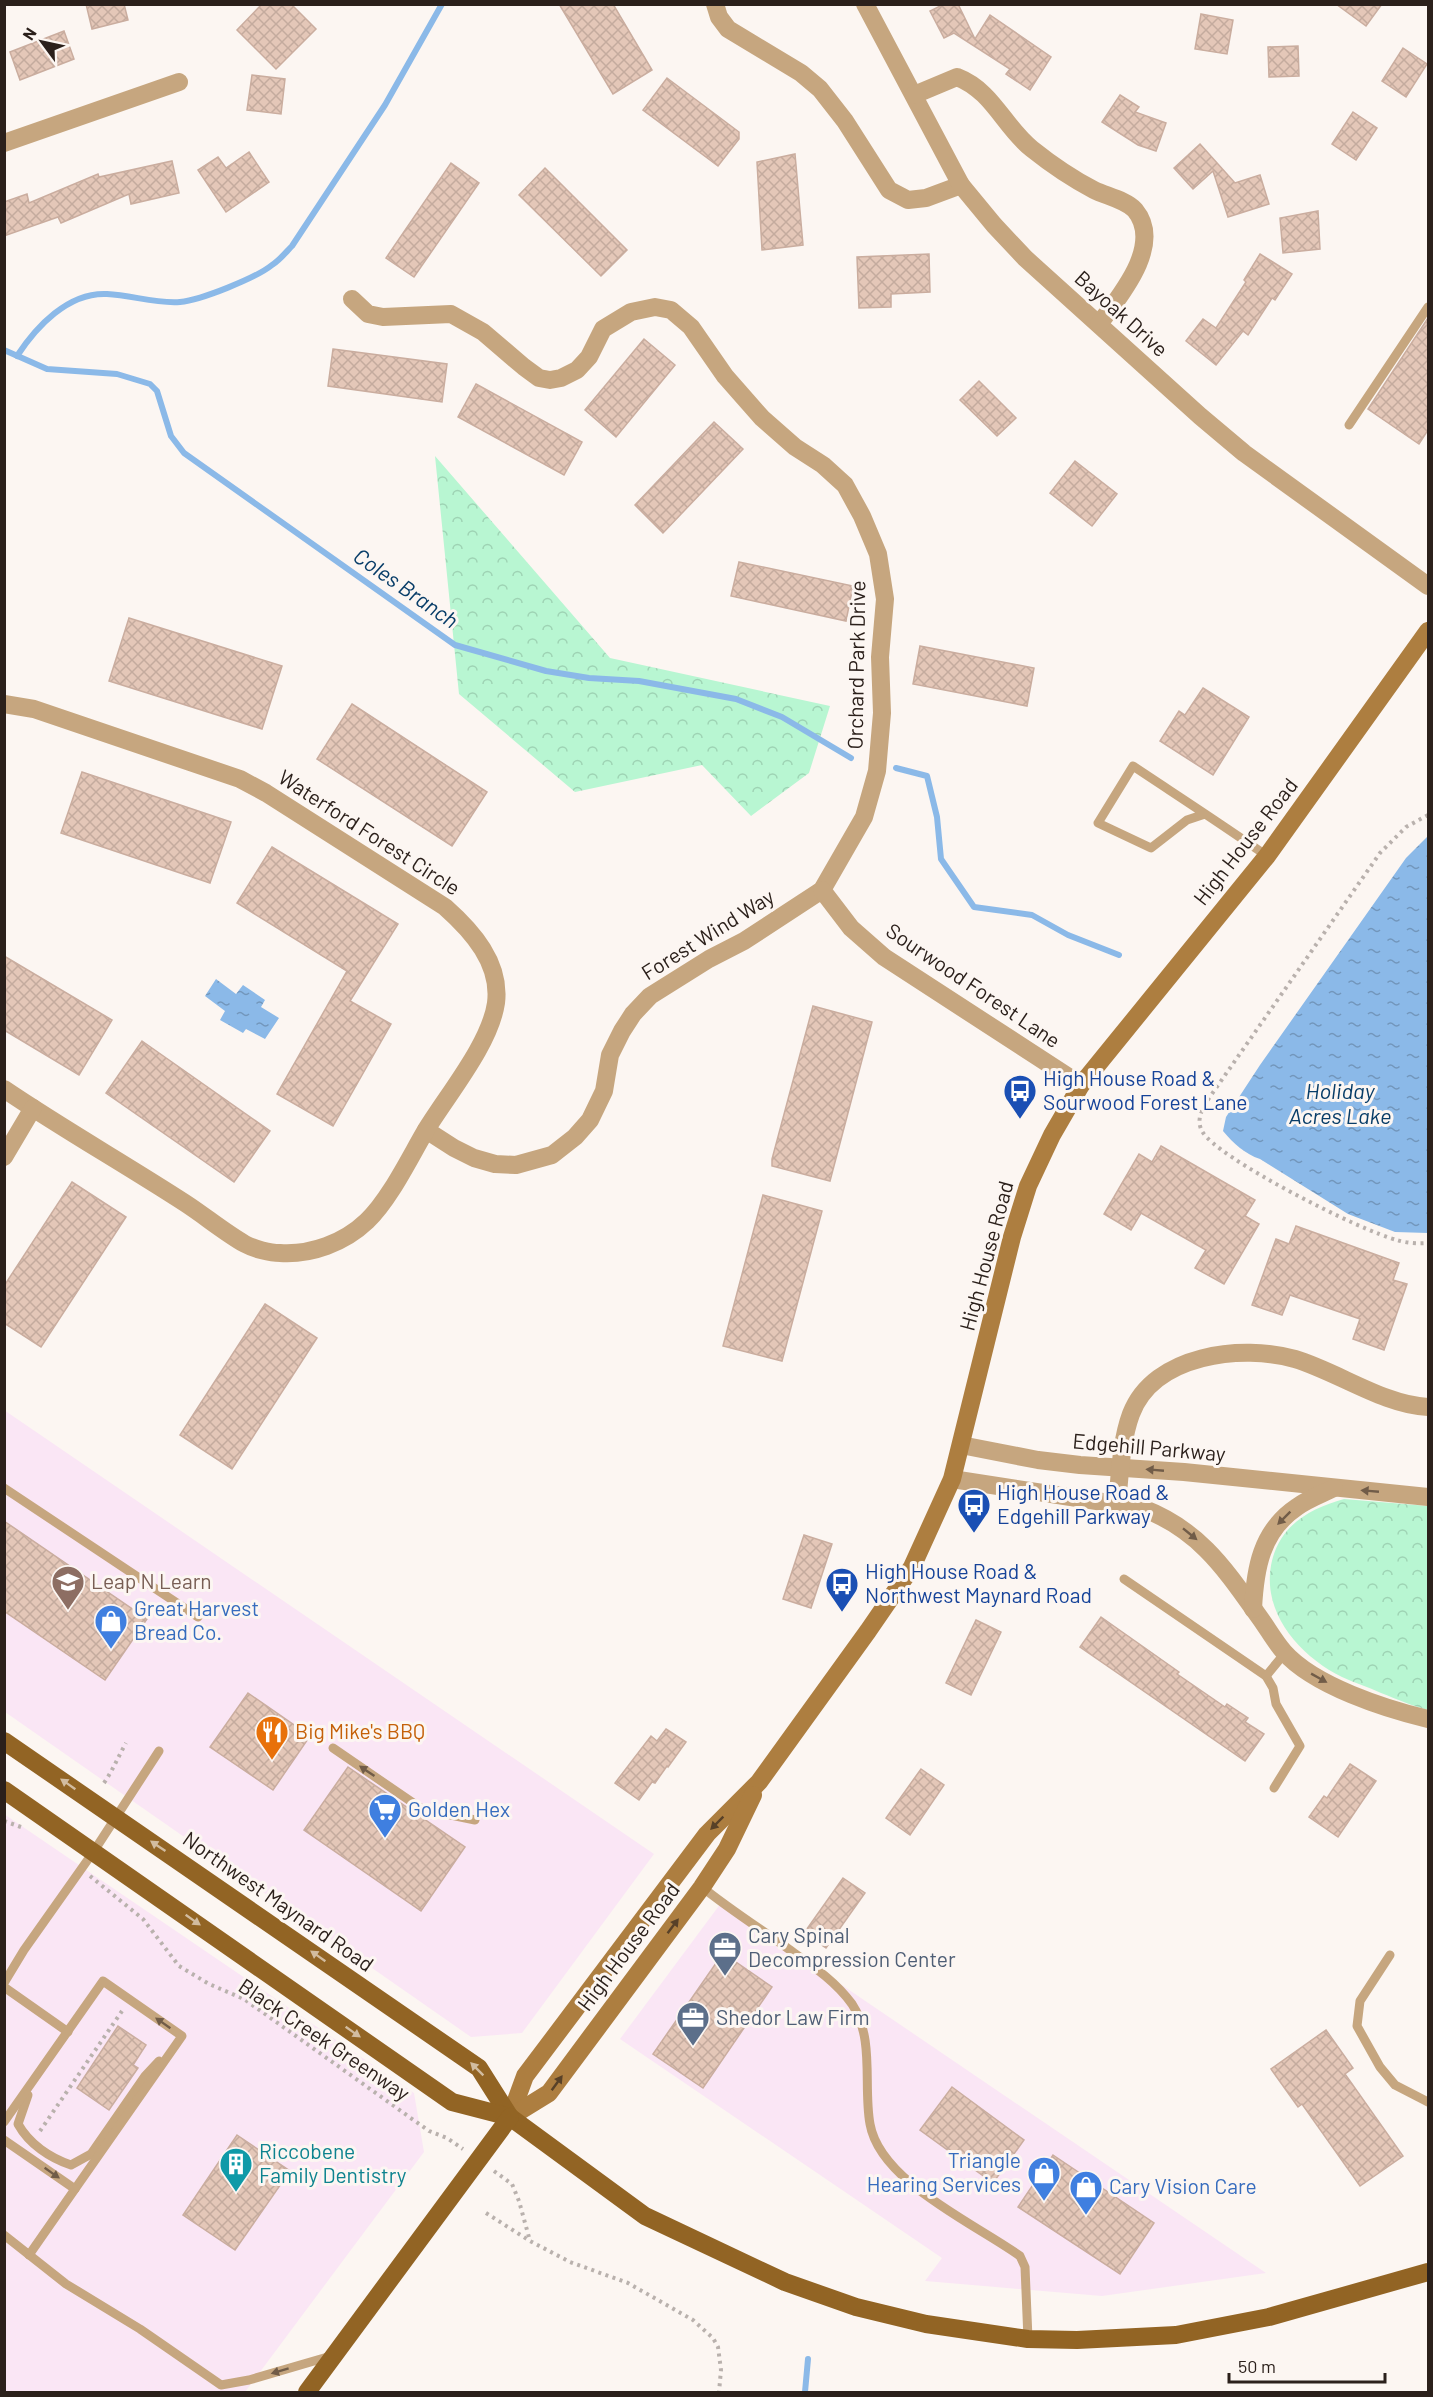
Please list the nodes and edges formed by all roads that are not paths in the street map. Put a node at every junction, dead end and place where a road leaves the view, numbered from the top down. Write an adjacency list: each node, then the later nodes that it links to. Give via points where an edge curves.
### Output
1 (715, 4): 6 (street, via 728,28 820,89 889,190 908,200)
2 (865, 4): 4 (street, Bayoak Drive)
3 (178, 82): 5 (street)
4 (914, 95): 6 (street, Bayoak Drive); 9 (street, via 957,77 967,81 1046,160 1068,176 1134,209 1144,230 1142,252 1133,278)
5 (4, 143)
6 (961, 185): 9 (street, Bayoak Drive, via 1025,258)
7 (352, 299): 16 (street, Orchard Park Drive, via 368,314 383,317 451,314 483,332 539,378 550,380 577,370 589,357 603,329 632,312 655,307 671,310 691,327 725,376 762,418 845,485 878,554 882,576 882,713 877,771 864,817)
8 (1428, 307): 10 (lane)
9 (1099, 324): 11 (street, Bayoak Drive, via 1244,453)
10 (1349, 425)
11 (1428, 586)
12 (1428, 631): 15 (main road, High House Road)
13 (4, 704): 20 (street, Waterford Forest Circle, via 33,709 240,779 445,907 465,924 484,949 494,974 496,1002 478,1049)
14 (1205, 814): 14 (lane, via 1133,766 1098,823 1151,848 1187,820); 15 (lane)
15 (1267, 856): 17 (main road, High House Road)
16 (822, 890): 17 (street, Sourwood Forest Lane, via 850,928 884,957); 20 (street, Forest Wind Way, via 650,996 633,1014 610,1055 604,1091 590,1120 552,1155 516,1165 495,1164 474,1158)
17 (1081, 1085): 23 (main road, High House Road, via 1028,1186)
18 (4, 1089): 19 (street, Waterford Forest Circle)
19 (33, 1108): 20 (street, Waterford Forest Circle, via 247,1245 278,1253 301,1253 326,1246 345,1238 368,1220 402,1173); 21 (street)
20 (426, 1130)
21 (4, 1157)
22 (1428, 1407): 24 (street, via 1376,1392 1296,1359 1250,1352 1219,1354 1190,1361 1160,1378 1139,1399 1131,1414)
23 (961, 1445): 24 (street, Edgehill Parkway, via 1038,1460); 25 (main road, High House Road)
24 (1120, 1467): 27 (street, Edgehill Parkway, one-way to 24); 29 (street)
25 (952, 1479): 29 (street); 39 (main road, High House Road, via 912,1567)
26 (4, 1488): 32 (lane)
27 (1334, 1488): 28 (street, Edgehill Parkway, one-way to 27); 31 (street, one-way to 31, via 1298,1506 1270,1535 1257,1566)
28 (1428, 1497)
29 (1117, 1504): 31 (street, one-way to 31, via 1142,1508 1187,1530 1211,1554)
30 (1124, 1579): 34 (lane)
31 (1253, 1609): 33 (street)
32 (198, 1617)
33 (1285, 1653): 34 (lane); 35 (street, one-way to 35, via 1308,1671 1361,1698)
34 (1266, 1676): 40 (lane, via 1276,1704 1300,1746)
35 (1428, 1719)
36 (4, 1741): 42 (main road, Northwest Maynard Road, one-way to 36)
37 (333, 1748): 43 (lane, one-way to 37, via 422,1809)
38 (159, 1751): 42 (lane)
39 (759, 1782): 45 (main road, High House Road, via 727,1849); 52 (main road, High House Road, one-way to 52, via 707,1834 525,2076)
40 (1274, 1788)
41 (4, 1790): 44 (main road, Northwest Maynard Road)
42 (116, 1817): 44 (lane); 52 (main road, Northwest Maynard Road, one-way to 42, via 478,2068)
43 (475, 1820)
44 (94, 1851): 47 (lane); 52 (main road, Northwest Maynard Road, one-way to 52, via 452,2102)
45 (702, 1887): 52 (main road, High House Road, one-way to 45, via 549,2093); 59 (lane, via 823,1973 853,2006 865,2046 873,2136 896,2171 916,2188 1020,2256 1025,2267)
46 (1390, 1955): 51 (lane, via 1360,2001 1357,2026 1395,2085)
47 (4, 1985): 48 (lane)
48 (68, 2032): 49 (lane, one-way to 48, via 103,1981); 50 (lane)
49 (182, 2036): 50 (lane, via 146,2076 91,2154 71,2165 53,2159 24,2135 18,2124); 55 (lane)
50 (33, 2081): 53 (lane)
51 (1428, 2102)
52 (510, 2117): 59 (main road, Northwest Maynard Road, via 645,2216 786,2282 856,2307 926,2324); 60 (main road, High House Road)
53 (4, 2122)
54 (4, 2140): 55 (lane, one-way to 55)
55 (75, 2189): 57 (lane)
56 (4, 2235): 57 (lane)
57 (29, 2255): 61 (lane)
58 (1428, 2272): 59 (main road, Northwest Maynard Road, via 1269,2317 1176,2335)
59 (1028, 2339)
60 (336, 2354): 61 (lane, one-way to 61); 62 (main road, High House Road)
61 (222, 2389)
62 (307, 2392)

